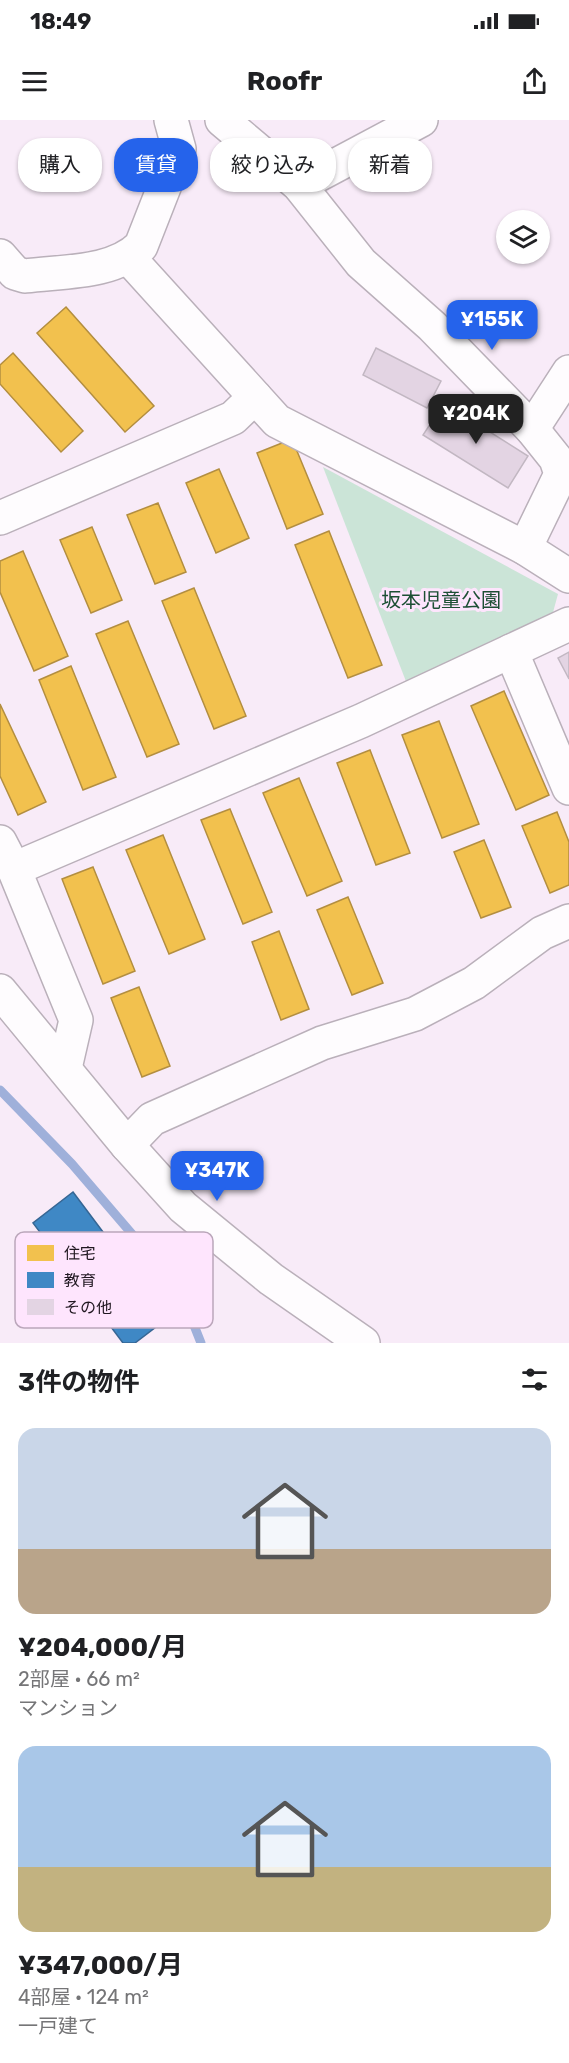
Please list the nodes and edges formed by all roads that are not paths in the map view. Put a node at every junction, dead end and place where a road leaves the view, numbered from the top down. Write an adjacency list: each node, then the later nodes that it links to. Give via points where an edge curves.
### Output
1 (171, 120): 8 (street, via 179,149 141,246)
2 (222, 120): 4 (street)
3 (421, 120): 5 (street)
4 (243, 138)
5 (336, 165)
6 (305, 192): 11 (street, via 361,263 432,326)
7 (0, 256): 8 (street, via 15,273 25,276 106,266)
8 (129, 258): 10 (street)
9 (569, 372): 11 (street)
10 (255, 397): 13 (street, via 233,418); 14 (street, via 277,421)
11 (532, 429): 12 (street)
12 (565, 473): 14 (street)
13 (0, 518)
14 (525, 548): 15 (street)
15 (569, 576)
16 (569, 624): 17 (street)
17 (512, 651): 18 (street); 20 (street, via 361,721)
18 (558, 728): 19 (street)
19 (569, 788)
20 (7, 855): 23 (street, via 76,1020)
21 (569, 921): 24 (street, via 542,933 474,983 415,1014 322,1043 152,1119)
22 (0, 992): 23 (street)
23 (65, 1068): 24 (street)
24 (127, 1145): 25 (street, via 183,1207 271,1279)
25 (363, 1343)

